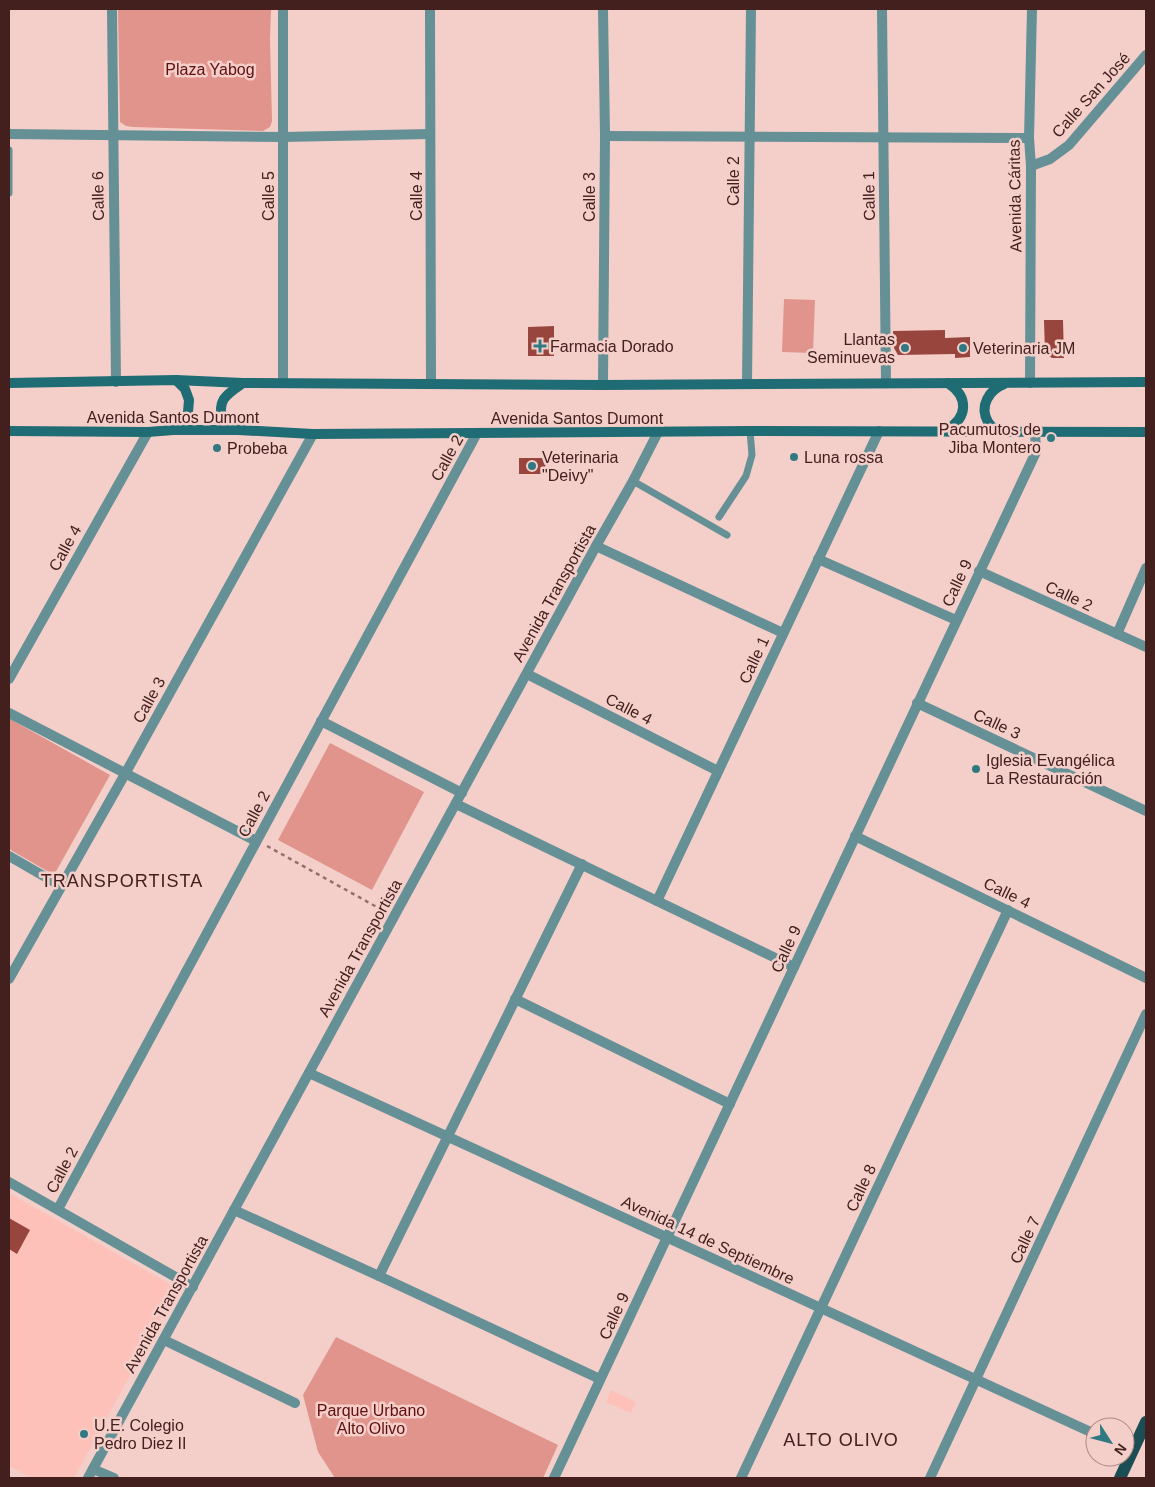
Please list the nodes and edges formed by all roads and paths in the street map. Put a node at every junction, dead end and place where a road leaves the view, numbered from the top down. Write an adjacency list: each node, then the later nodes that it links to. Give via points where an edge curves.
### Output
1 (112, 9): 10 (street, Calle 6)
2 (283, 9): 13 (street, Calle 5)
3 (430, 9): 11 (street, Calle 4)
4 (603, 9): 12 (street, Calle 3)
5 (751, 9): 14 (street, Calle 2)
6 (882, 9): 15 (street, Calle 1)
7 (1032, 9): 16 (street, Avenida Cáritas)
8 (1146, 55): 18 (street, Calle San José, via 1069,145 1050,159)
9 (9, 134): 10 (street)
10 (112, 134): 13 (street); 21 (street, Calle 6)
11 (430, 134): 13 (street); 25 (street, Calle 4)
12 (605, 136): 14 (street); 32 (street, Calle 3)
13 (283, 137): 24 (street, Calle 5)
14 (748, 137): 15 (street); 31 (street, Calle 2)
15 (883, 137): 16 (street); 26 (street, Calle 1)
16 (1029, 138): 18 (street, Avenida Cáritas)
17 (9, 150): 19 (lane)
18 (1030, 166): 29 (street, Avenida Cáritas)
19 (9, 193)
20 (176, 380): 21 (main road, Avenida Santos Dumont); 30 (main road, Avenida Santos Dumont); 33 (main road, via 185,389 189,400 183,423)
21 (116, 382): 23 (main road, Avenida Santos Dumont)
22 (1146, 382): 29 (main road, Avenida Santos Dumont)
23 (9, 383)
24 (283, 383): 25 (main road, Avenida Santos Dumont); 30 (main road, Avenida Santos Dumont)
25 (431, 383): 32 (main road, Avenida Santos Dumont)
26 (886, 383): 27 (main road, Avenida Santos Dumont); 31 (main road, Avenida Santos Dumont)
27 (948, 383): 28 (main road, Avenida Santos Dumont); 35 (main road, via 957,388 963,408 954,426)
28 (1007, 383): 29 (main road, Avenida Santos Dumont); 39 (main road, via 996,388 988,398 985,410 988,422)
29 (1030, 383)
30 (243, 384): 34 (main road, via 227,394 220,412 223,421)
31 (747, 384): 32 (main road, Avenida Santos Dumont)
32 (603, 385)
33 (173, 430): 34 (main road, Avenida Santos Dumont); 41 (main road, Avenida Santos Dumont)
34 (238, 430): 45 (main road, Avenida Santos Dumont)
35 (945, 430): 38 (main road, Avenida Santos Dumont); 39 (main road, Avenida Santos Dumont)
36 (9, 431): 41 (main road, Avenida Santos Dumont)
37 (750, 431): 38 (main road, Avenida Santos Dumont); 42 (main road, Avenida Santos Dumont); 47 (lane, via 752,455 746,476)
38 (878, 431): 50 (street, Calle 1)
39 (996, 431): 40 (main road, Avenida Santos Dumont)
40 (1035, 431): 43 (main road, Avenida Santos Dumont); 52 (street, Calle 9, via 1036,452)
41 (148, 432): 58 (street, Calle 4)
42 (658, 432): 44 (main road, Avenida Santos Dumont); 46 (street, Avenida Transportista)
43 (1146, 432)
44 (478, 433): 45 (main road, Avenida Santos Dumont); 61 (street, Calle 2)
45 (314, 434): 63 (street, Calle 3)
46 (633, 481): 48 (lane); 49 (street, Avenida Transportista)
47 (720, 517)
48 (727, 535)
49 (596, 546): 54 (street); 57 (street, Avenida Transportista)
50 (818, 559): 53 (street); 54 (street, Calle 1)
51 (1146, 568): 55 (street)
52 (979, 571): 53 (street, Calle 9); 55 (street, Calle 2)
53 (956, 620): 59 (street, Calle 9)
54 (783, 634): 62 (street, Calle 1)
55 (1117, 634): 56 (street, Calle 2)
56 (1146, 647)
57 (527, 674): 62 (street, Calle 4); 64 (street, Avenida Transportista)
58 (9, 679)
59 (917, 704): 66 (street, Calle 3); 67 (street, Calle 9)
60 (9, 713): 63 (street)
61 (321, 721): 64 (street); 68 (street, Calle 2)
62 (718, 771): 72 (street, Calle 1)
63 (125, 774): 68 (street); 71 (street, Calle 3)
64 (462, 792): 65 (street, Avenida Transportista)
65 (456, 804): 70 (street); 74 (street, Avenida Transportista)
66 (1146, 811)
67 (855, 836): 73 (street, Calle 4); 75 (street, Calle 9)
68 (256, 841): 74 (path); 84 (street, Calle 2)
69 (9, 856): 71 (street)
70 (582, 864): 72 (street); 78 (street)
71 (62, 886): 77 (street, Calle 3)
72 (657, 901): 75 (street)
73 (1008, 910): 76 (street, Calle 4); 89 (street, Calle 8)
74 (395, 916): 80 (street, Avenida Transportista)
75 (794, 967): 81 (street, Calle 9)
76 (1146, 978)
77 (9, 979)
78 (515, 999): 81 (street); 82 (street)
79 (1146, 1014): 92 (street, Calle 7)
80 (309, 1072): 82 (street, Avenida 14 de Septiembre); 85 (street, Avenida Transportista)
81 (730, 1104): 86 (street, Calle 9)
82 (448, 1136): 86 (street, Avenida 14 de Septiembre); 87 (street)
83 (9, 1182): 84 (street, Calle 2)
84 (58, 1209): 88 (street, Calle 2)
85 (234, 1210): 87 (street); 88 (street, Avenida Transportista)
86 (667, 1237): 89 (street, Avenida 14 de Septiembre); 91 (street, Calle 9)
87 (379, 1276): 91 (street)
88 (193, 1287): 90 (street, Avenida Transportista)
89 (821, 1308): 92 (street, Avenida 14 de Septiembre); 100 (street, Calle 8)
90 (164, 1340): 93 (street); 97 (street, Avenida Transportista)
91 (600, 1380): 99 (street, Calle 9)
92 (976, 1380): 95 (street, Avenida 14 de Septiembre); 101 (street, Calle 7)
93 (294, 1403)
94 (1146, 1422): 96 (main road)
95 (1085, 1429)
96 (1135, 1440)
97 (91, 1474): 98 (street)
98 (114, 1478)
99 (554, 1478)
100 (741, 1478)
101 (930, 1478)

